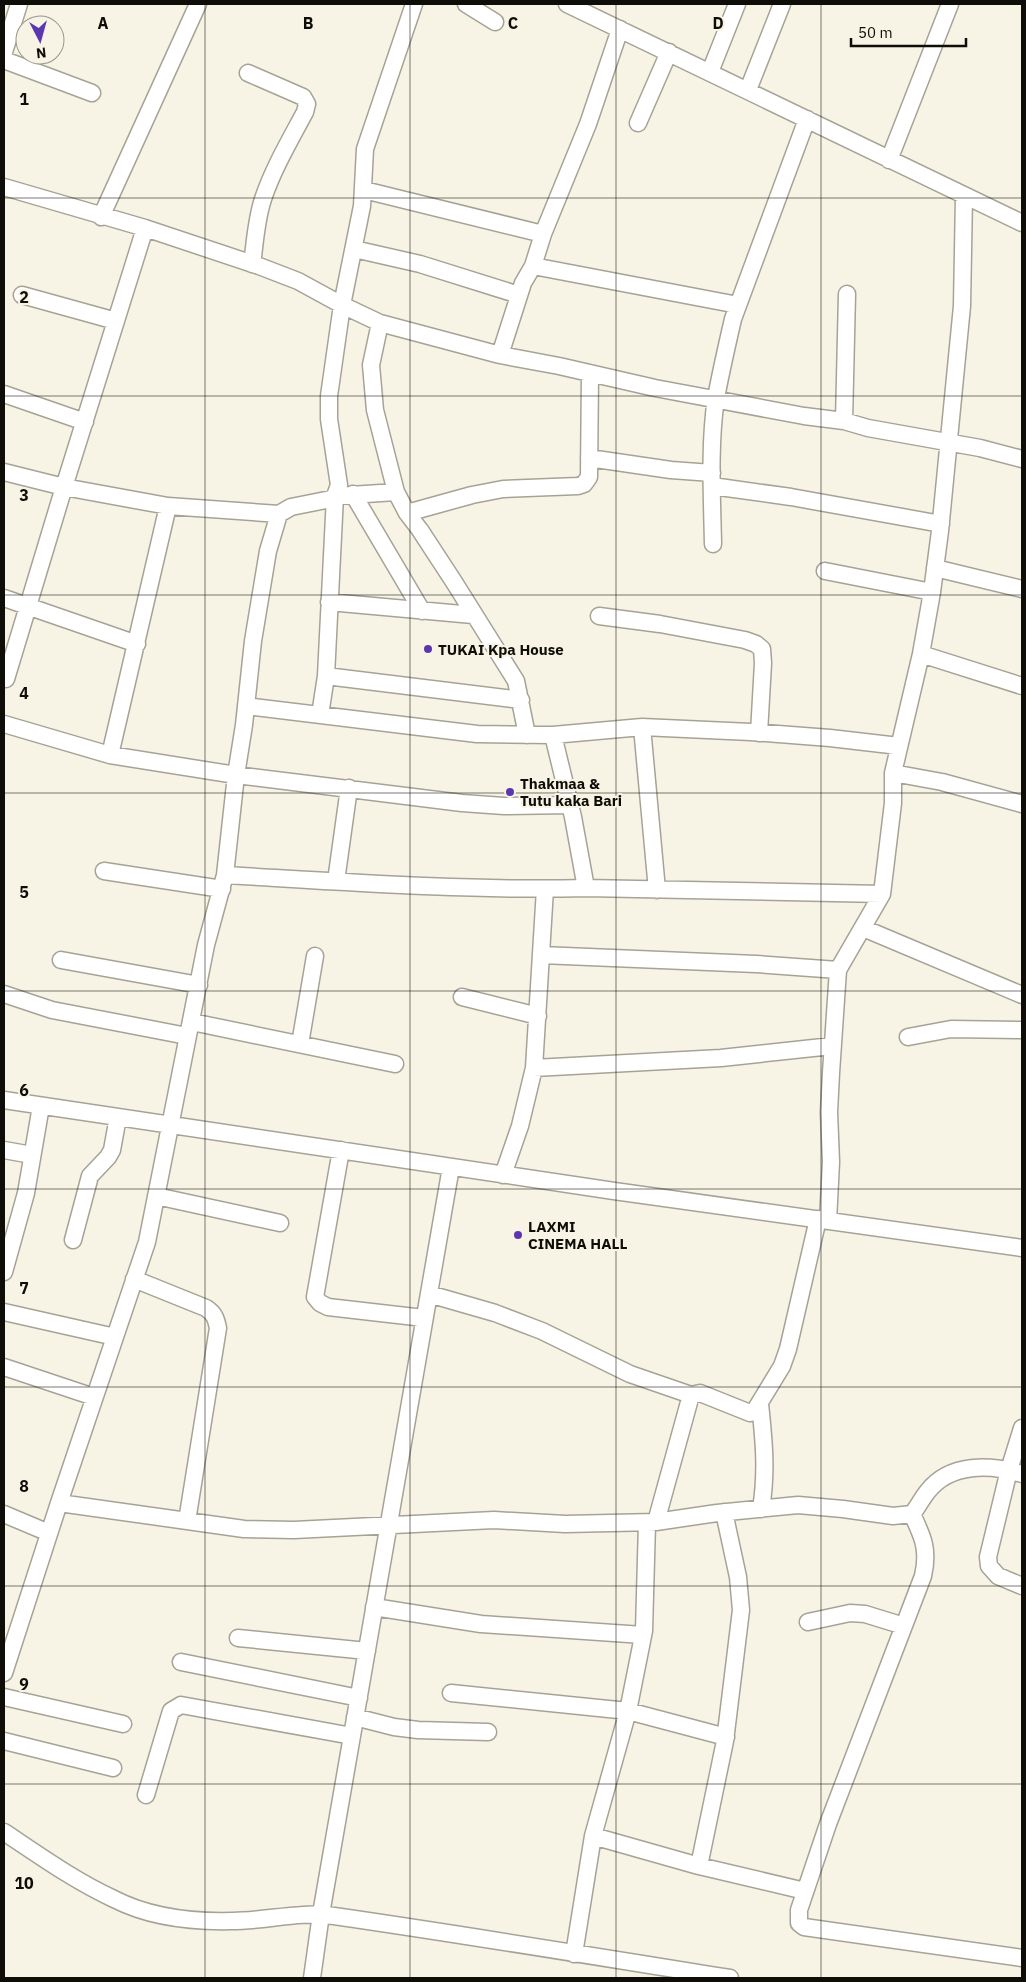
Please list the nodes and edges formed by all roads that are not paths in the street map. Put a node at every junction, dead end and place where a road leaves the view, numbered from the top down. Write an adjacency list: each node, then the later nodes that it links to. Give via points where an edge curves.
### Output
1 (18, 4): 11 (street)
2 (198, 4): 24 (street)
3 (414, 4): 22 (street, via 365,149 362,169)
4 (466, 4): 9 (street)
5 (567, 4): 10 (street)
6 (737, 4): 14 (street)
7 (782, 4): 16 (street)
8 (950, 4): 20 (street)
9 (495, 22)
10 (620, 29): 12 (street); 27 (street, via 588,124)
11 (4, 52)
12 (669, 52): 14 (street); 19 (street)
13 (4, 60): 17 (street)
14 (710, 72): 16 (street)
15 (248, 73): 29 (street, via 304,97 307,104 263,199)
16 (748, 90): 18 (street)
17 (92, 93)
18 (807, 118): 20 (street); 35 (street)
19 (638, 123)
20 (889, 160): 23 (street)
21 (4, 187): 24 (street)
22 (364, 190): 27 (street); 28 (street)
23 (964, 196): 25 (street); 44 (street, via 962,306)
24 (102, 217): 26 (street)
25 (1022, 224)
26 (146, 228): 29 (street); 36 (street)
27 (543, 234): 30 (street)
28 (354, 249): 33 (street, via 420,264); 34 (street)
29 (252, 264): 34 (street, via 298,281)
30 (533, 266): 33 (street); 35 (street)
31 (846, 294): 42 (street)
32 (22, 295): 36 (street)
33 (519, 295): 38 (street)
34 (342, 305): 37 (street); 52 (street, via 329,396 329,419 339,485)
35 (738, 305): 41 (street)
36 (116, 321): 43 (street)
37 (380, 323): 38 (street); 50 (street, via 371,365 375,410)
38 (500, 355): 39 (street)
39 (590, 373): 41 (street); 45 (street)
40 (4, 394): 43 (street)
41 (716, 399): 42 (street); 48 (street)
42 (844, 421): 44 (street)
43 (84, 422): 49 (street)
44 (949, 443): 46 (street); 56 (street)
45 (589, 458): 48 (street); 55 (street, via 588,480 578,486 503,489)
46 (1022, 459)
47 (4, 472): 49 (street)
48 (712, 479): 56 (street); 57 (street)
49 (64, 487): 53 (street); 64 (street)
50 (396, 492): 51 (street); 55 (street)
51 (353, 494): 52 (street); 65 (street)
52 (335, 496): 54 (street, via 291,507); 63 (street)
53 (168, 506): 54 (street); 68 (street)
54 (279, 514): 74 (street, via 268,551)
55 (407, 514): 66 (street)
56 (941, 524): 58 (street)
57 (713, 544)
58 (935, 568): 60 (street); 61 (street)
59 (825, 570): 61 (street)
60 (1022, 589)
61 (932, 592): 69 (street)
62 (4, 598): 64 (street)
63 (329, 602): 65 (street); 70 (street)
64 (29, 606): 68 (street); 71 (street)
65 (422, 611): 66 (street)
66 (473, 615): 73 (street, via 516,681)
67 (599, 616): 78 (street, via 660,624 756,644 762,649 763,663)
68 (137, 644): 82 (street)
69 (921, 654): 72 (street); 81 (street)
70 (326, 676): 73 (street); 75 (street)
71 (6, 680)
72 (1022, 686)
73 (521, 700): 79 (street)
74 (246, 706): 75 (street); 84 (street)
75 (320, 715): 79 (street, via 477,734)
76 (4, 724): 82 (street)
77 (642, 727): 78 (street); 80 (street); 93 (street)
78 (759, 733): 81 (street)
79 (527, 735): 80 (street)
80 (553, 735): 87 (street)
81 (899, 746): 83 (street)
82 (110, 755): 84 (street)
83 (893, 773): 86 (street, via 942,782); 94 (street, via 893,803)
84 (236, 775): 85 (street); 90 (street)
85 (349, 788): 87 (street, via 462,803); 89 (street)
86 (1022, 804)
87 (570, 805): 91 (street)
88 (104, 871): 90 (street)
89 (336, 881): 90 (street); 92 (street)
90 (224, 882): 100 (street, via 206,945)
91 (586, 888): 92 (street); 93 (street)
92 (545, 889): 96 (street)
93 (657, 890): 94 (street)
94 (882, 894): 95 (street)
95 (863, 928): 99 (street); 102 (street)
96 (541, 954): 99 (street); 104 (street)
97 (315, 956): 108 (street)
98 (61, 960): 100 (street)
99 (838, 970): 109 (street)
100 (199, 985): 105 (street)
101 (4, 994): 105 (street, via 52,1010)
102 (1022, 995)
103 (462, 997): 104 (street)
104 (538, 1016): 111 (street)
105 (190, 1029): 108 (street); 115 (street)
106 (1022, 1030): 107 (street, via 951,1029)
107 (908, 1037)
108 (300, 1044): 110 (street)
109 (832, 1046): 111 (street, via 720,1058); 122 (street, via 831,1162)
110 (395, 1064)
111 (534, 1068): 120 (street)
112 (4, 1100): 113 (street)
113 (41, 1106): 114 (street); 118 (street)
114 (118, 1117): 115 (street); 124 (street, via 112,1150 90,1176)
115 (170, 1125): 117 (street); 121 (street)
116 (4, 1150): 118 (street)
117 (341, 1150): 119 (street); 130 (street, via 315,1297 328,1307)
118 (32, 1155): 126 (street, via 26,1193)
119 (451, 1167): 120 (street); 128 (street)
120 (504, 1175): 122 (street)
121 (156, 1196): 123 (street); 127 (street, via 147,1242)
122 (823, 1220): 125 (street); 135 (street, via 788,1349)
123 (280, 1223)
124 (73, 1240)
125 (1022, 1248)
126 (4, 1272)
127 (134, 1279): 131 (street); 143 (street, via 206,1308 213,1313 218,1328)
128 (428, 1294): 130 (street); 133 (street, via 503,1316 542,1331 630,1374)
129 (4, 1312): 131 (street)
130 (424, 1318): 145 (street)
131 (115, 1336): 134 (street)
132 (4, 1367): 134 (street)
133 (691, 1395): 135 (street, via 700,1393 750,1413); 144 (street)
134 (94, 1398): 138 (street)
135 (760, 1404): 139 (street, via 766,1452)
136 (1022, 1428): 137 (street)
137 (1016, 1472): 142 (street, via 974,1467 944,1475); 147 (street, via 988,1557 989,1566 998,1576)
138 (59, 1503): 143 (street); 146 (street)
139 (761, 1509): 140 (street); 142 (street, via 798,1505 894,1516)
140 (724, 1512): 144 (street); 164 (street, via 738,1577 741,1610)
141 (4, 1514): 146 (street)
142 (912, 1514): 150 (street, via 926,1546 926,1562 924,1576)
143 (187, 1521): 145 (street, via 252,1529)
144 (652, 1522): 145 (street, via 565,1524 494,1520); 151 (street)
145 (388, 1526): 148 (street)
146 (49, 1533): 155 (street)
147 (1022, 1586)
148 (374, 1607): 151 (street, via 481,1624); 153 (street)
149 (808, 1622): 150 (street, via 850,1613 865,1614)
150 (904, 1626): 171 (street)
151 (643, 1635): 159 (street)
152 (238, 1638): 153 (street)
153 (367, 1650): 158 (street)
154 (181, 1662): 158 (street)
155 (4, 1673)
156 (451, 1693): 159 (street)
157 (4, 1697): 161 (street)
158 (359, 1698): 160 (street)
159 (628, 1711): 164 (street); 169 (street)
160 (355, 1717): 162 (street, via 418,1730); 163 (street)
161 (122, 1724)
162 (488, 1732)
163 (352, 1736): 167 (street, via 181,1705 171,1711); 172 (street)
164 (726, 1737): 170 (street)
165 (4, 1741): 166 (street)
166 (113, 1768)
167 (146, 1795)
168 (4, 1832): 172 (street, via 69,1876 115,1900 150,1912 191,1920 233,1921)
169 (593, 1836): 170 (street); 173 (street)
170 (699, 1866): 171 (street)
171 (805, 1891): 174 (street, via 798,1917 804,1927)
172 (321, 1914): 173 (street, via 497,1939); 175 (street)
173 (574, 1954): 176 (street)
174 (1022, 1958)
175 (312, 1978)
176 (730, 1978)

